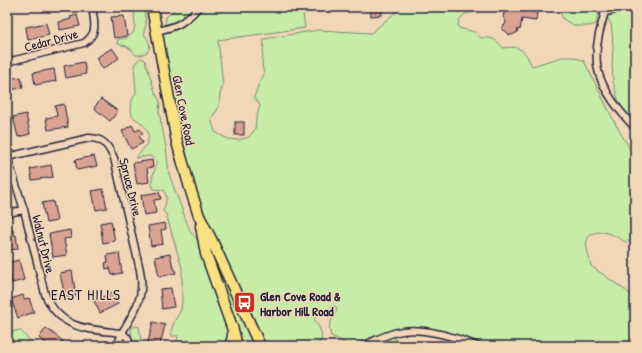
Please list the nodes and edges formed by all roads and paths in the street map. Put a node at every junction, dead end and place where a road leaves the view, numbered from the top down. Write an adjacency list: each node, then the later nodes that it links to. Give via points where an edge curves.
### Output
1 (92, 7): 8 (street, Cedar Drive, via 95,30 93,36 84,43)
2 (152, 7): 7 (main road, Glen Cove Road)
3 (199, 7): 7 (street, via 179,25)
4 (598, 7): 6 (street)
5 (618, 7): 6 (street, via 613,12)
6 (605, 12): 9 (street, via 597,46 599,74 619,109)
7 (156, 31): 13 (main road, Glen Cove Road, via 179,148)
8 (7, 62)
9 (635, 128)
10 (7, 157): 11 (street, Walnut Drive); 15 (street, Spruce Drive, via 89,138 100,140 109,148 114,158 141,280 139,299)
11 (24, 210): 12 (street); 15 (street, Walnut Drive, via 45,294 54,311 76,327)
12 (7, 213)
13 (199, 216): 14 (main road, Glen Cove Road, via 206,254); 20 (main road, Glen Cove Road)
14 (233, 330): 18 (street); 19 (main road, Glen Cove Road)
15 (122, 333): 16 (street, Spruce Drive); 17 (street, via 128,338)
16 (120, 346)
17 (130, 346)
18 (229, 346)
19 (237, 346)
20 (260, 346)
21 (362, 346): 22 (street, via 388,334 406,330 450,336)
22 (477, 346)

